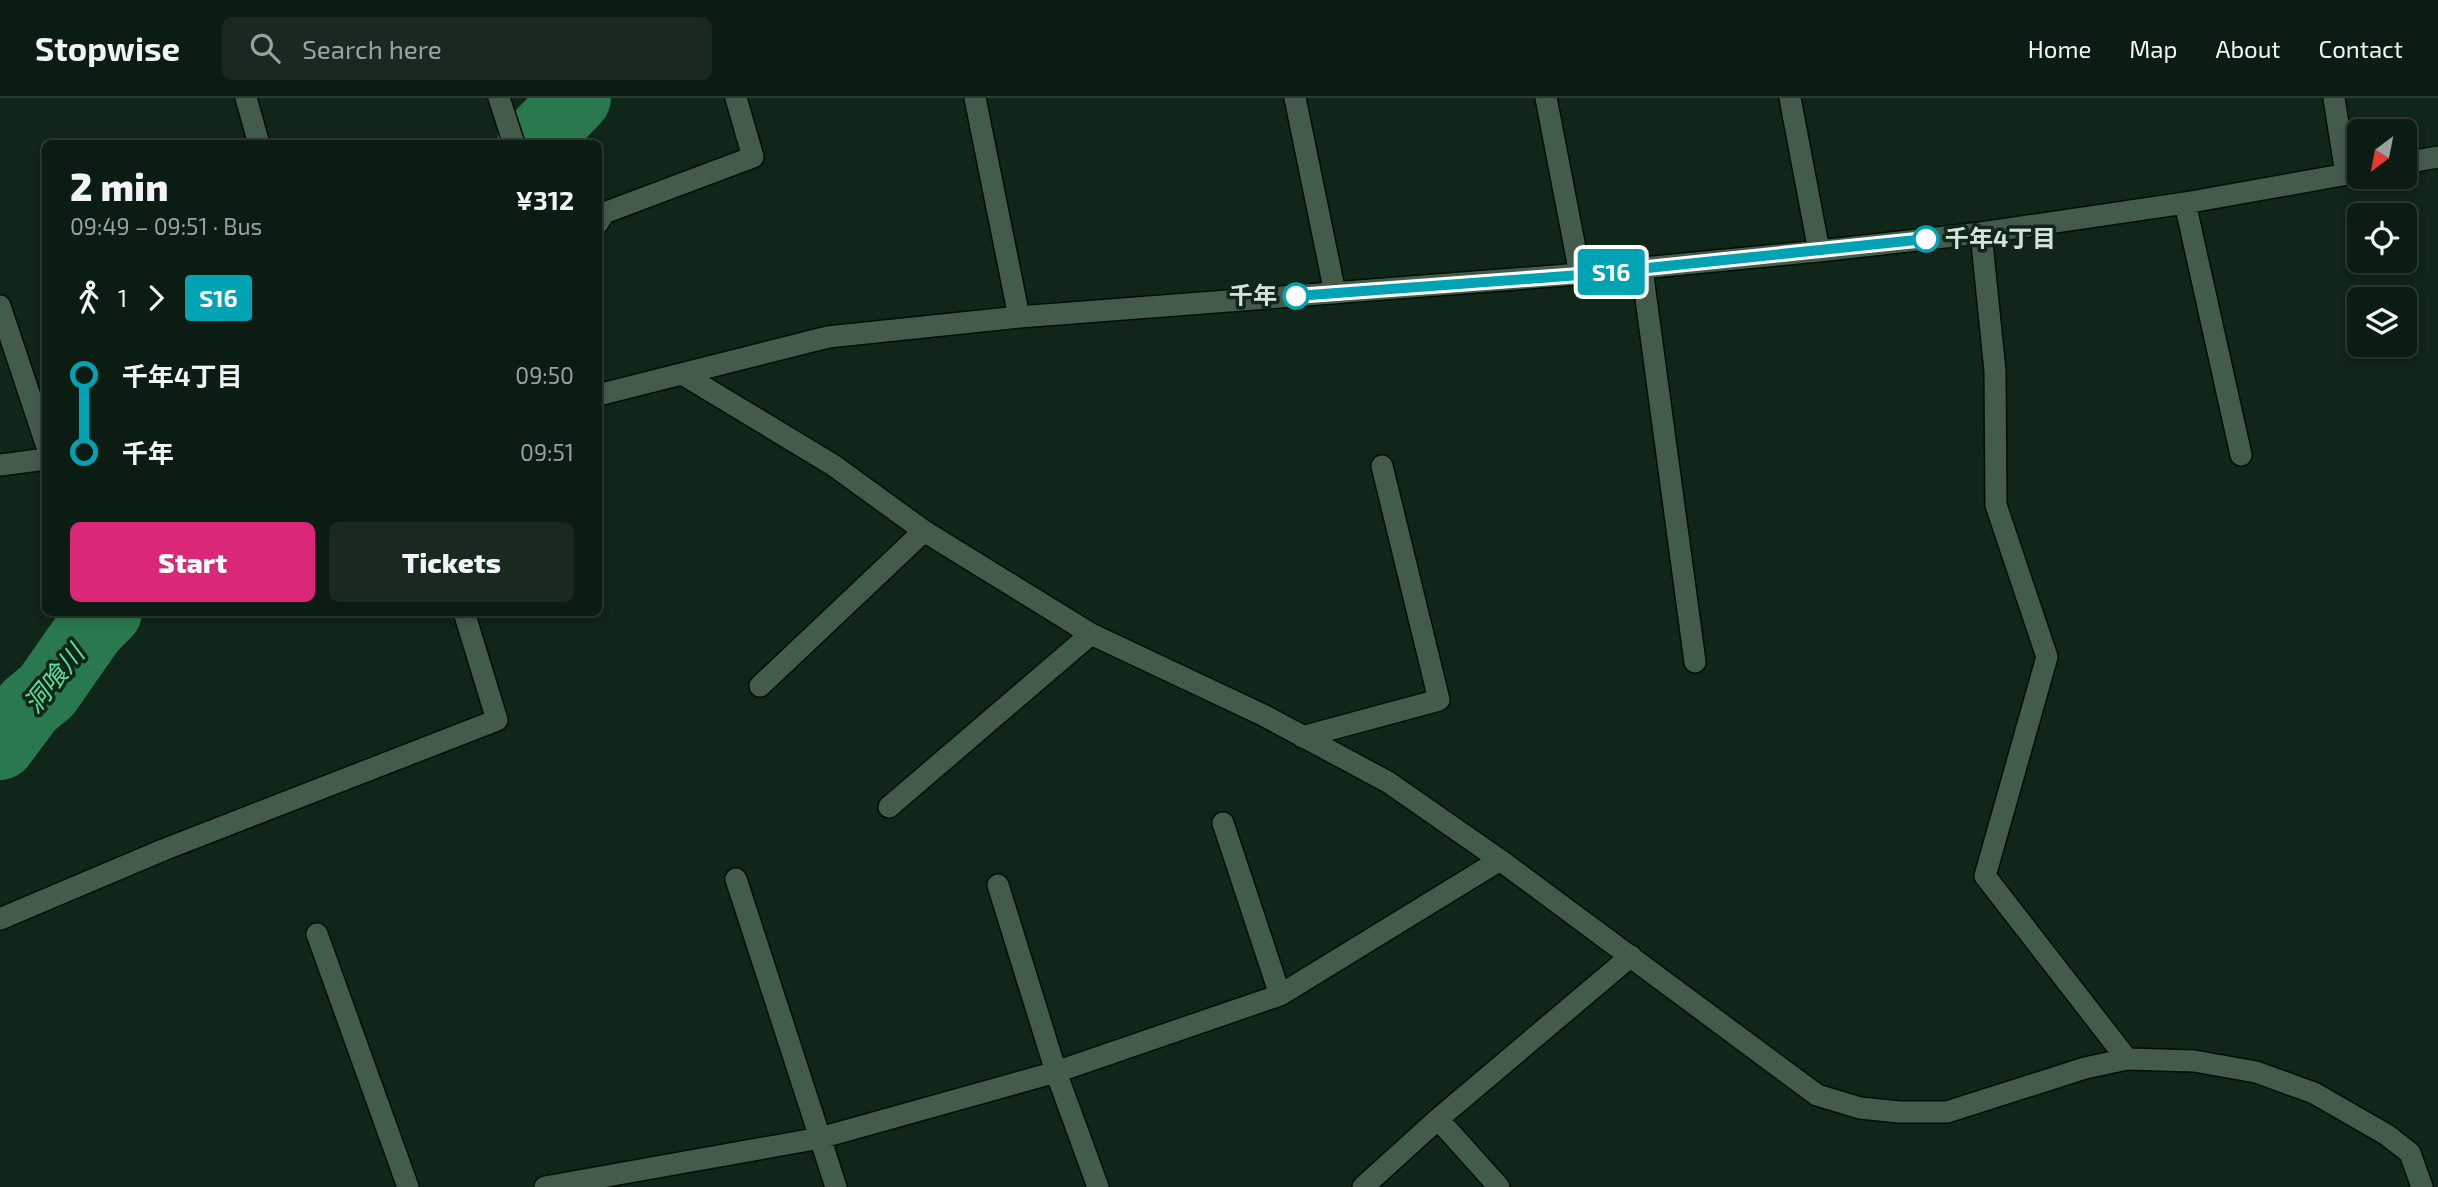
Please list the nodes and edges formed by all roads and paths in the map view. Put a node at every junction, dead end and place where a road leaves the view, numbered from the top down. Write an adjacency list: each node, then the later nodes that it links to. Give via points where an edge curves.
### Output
1 (246, 98): 9 (street)
2 (499, 98): 10 (street)
3 (736, 98): 16 (street, via 752,157)
4 (975, 98): 23 (street)
5 (1295, 98): 21 (street)
6 (1546, 98): 20 (street)
7 (1790, 98): 18 (street)
8 (2334, 98): 11 (street)
9 (258, 140)
10 (513, 140)
11 (2347, 149)
12 (2438, 157): 13 (street)
13 (2417, 161)
14 (2347, 174): 15 (street)
15 (2185, 203): 17 (street); 27 (street)
16 (602, 216)
17 (1981, 233): 18 (street); 46 (street, via 1995,371 1996,505 2047,657 1985,876)
18 (1819, 251): 19 (street)
19 (1642, 269): 20 (street); 34 (street)
20 (1580, 275): 21 (street)
21 (1335, 293): 23 (street)
22 (0, 306): 26 (street)
23 (1019, 317): 24 (street, via 828,337)
24 (684, 374): 25 (street); 31 (street, via 833,465)
25 (602, 394)
26 (42, 432)
27 (2241, 455)
28 (42, 460): 29 (street)
29 (0, 465)
30 (1382, 466): 36 (street, via 1439,700)
31 (924, 531): 33 (street); 35 (street)
32 (465, 616): 42 (street, via 497,720)
33 (1091, 634): 36 (street); 37 (street)
34 (1695, 662)
35 (760, 686)
36 (1303, 737): 39 (street, via 1388,782)
37 (889, 807)
38 (1223, 823): 45 (street)
39 (1500, 860): 44 (street); 45 (street)
40 (736, 879): 49 (street)
41 (999, 885): 47 (street)
42 (0, 919)
43 (317, 934): 50 (street)
44 (1631, 956): 46 (street, via 1817,1096 1860,1108 1947,1112); 48 (street)
45 (1280, 995): 47 (street)
46 (2127, 1059): 56 (street, via 2194,1061 2256,1072 2314,1093 2410,1153)
47 (1056, 1072): 49 (street); 53 (street)
48 (1438, 1119): 54 (street); 55 (street)
49 (820, 1138): 51 (street); 52 (street)
50 (408, 1187)
51 (545, 1187)
52 (836, 1187)
53 (1098, 1187)
54 (1363, 1187)
55 (1499, 1187)
56 (2422, 1187)

